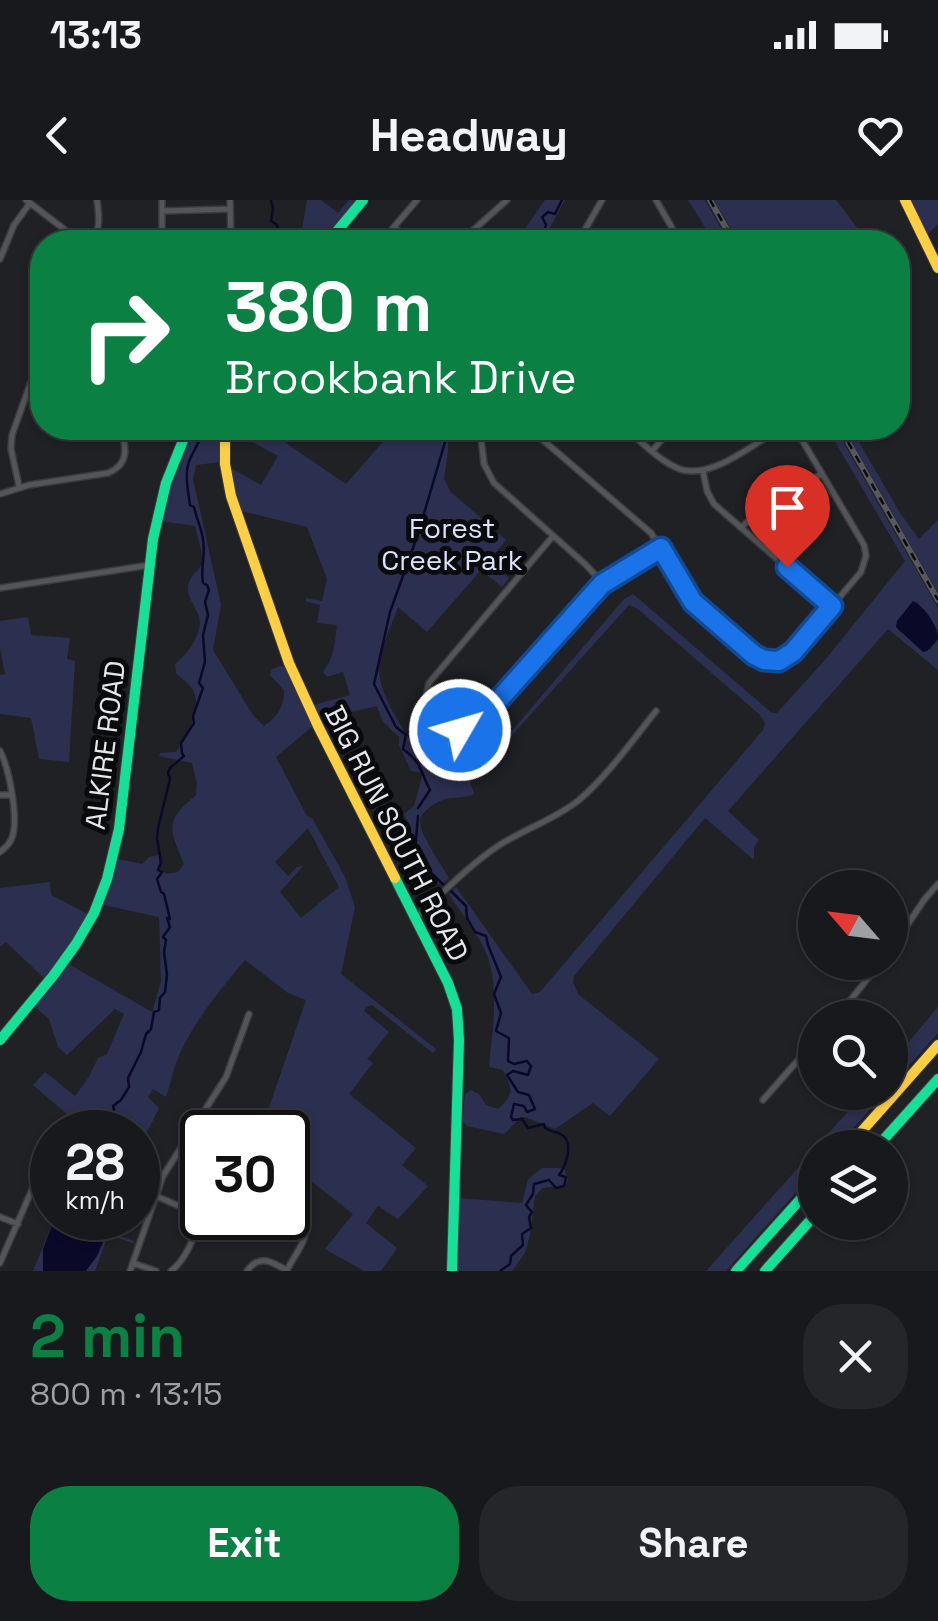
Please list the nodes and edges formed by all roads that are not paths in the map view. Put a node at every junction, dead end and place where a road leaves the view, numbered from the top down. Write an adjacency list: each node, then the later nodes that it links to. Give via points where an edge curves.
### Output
1 (96, 200): 15 (street)
2 (162, 200): 12 (street)
3 (230, 200): 11 (street)
4 (362, 200): 18 (main road)
5 (416, 200): 13 (street)
6 (602, 200): 22 (street)
7 (656, 200): 23 (street)
8 (906, 200): 25 (main road)
9 (28, 201): 14 (street); 24 (street)
10 (505, 201): 21 (street)
11 (230, 209): 12 (street); 17 (street)
12 (163, 211): 16 (street)
13 (394, 226): 19 (street); 20 (street)
14 (65, 230)
15 (98, 230)
16 (162, 230)
17 (231, 230)
18 (338, 230)
19 (391, 230)
20 (398, 230)
21 (473, 230)
22 (585, 230)
23 (672, 230)
24 (0, 259)
25 (938, 268)
26 (30, 383): 27 (street)
27 (26, 394): 28 (street); 41 (street, via 11,442)
28 (30, 396)
29 (124, 440): 41 (street, via 116,470)
30 (184, 440): 46 (main road, ALKIRE ROAD, via 162,499)
31 (225, 440): 56 (main road, BIG RUN SOUTH ROAD, via 231,496 290,664)
32 (481, 440): 44 (street, via 494,483)
33 (543, 440): 45 (street)
34 (640, 440): 38 (street)
35 (662, 440): 38 (street)
36 (761, 440): 39 (street)
37 (801, 440): 40 (street)
38 (652, 451): 39 (street, via 682,471)
39 (702, 472): 43 (street, via 714,504)
40 (822, 473): 43 (street); 49 (street, via 866,556)
41 (20, 487): 42 (street)
42 (0, 494)
43 (741, 528): 49 (street)
44 (553, 536): 47 (street); 47 (street, via 428,683 426,702 439,724 452,730 474,726)
45 (661, 548): 47 (street); 49 (street, via 693,602 769,662 793,652)
46 (150, 565): 48 (street); 61 (main road, ALKIRE ROAD, via 108,879 76,944)
47 (602, 584)
48 (0, 588)
49 (832, 606)
50 (656, 712): 56 (street, via 581,798 493,850)
51 (0, 751): 53 (street)
52 (0, 795): 53 (street)
53 (10, 795): 54 (street, via 14,830)
54 (0, 852)
55 (938, 884): 57 (street)
56 (415, 918): 86 (main road, BIG RUN SOUTH ROAD, via 456,1009)
57 (908, 926)
58 (867, 980): 59 (street)
59 (850, 1000)
60 (248, 1014): 66 (street, via 230,1070)
61 (0, 1040)
62 (938, 1045): 67 (main road)
63 (798, 1060): 65 (street)
64 (938, 1081): 68 (main road)
65 (763, 1100)
66 (204, 1110)
67 (863, 1130)
68 (892, 1130)
69 (180, 1148): 70 (street)
70 (160, 1186)
71 (30, 1195): 75 (street)
72 (160, 1198): 84 (street, via 195,1218 195,1233)
73 (798, 1202): 87 (main road)
74 (0, 1217): 75 (street)
75 (18, 1224): 79 (street)
76 (798, 1234): 88 (main road)
77 (141, 1240): 80 (street)
78 (303, 1240): 81 (street)
79 (0, 1263)
80 (133, 1263): 82 (street); 83 (street)
81 (287, 1270): 85 (street, via 258,1260)
82 (130, 1271)
83 (156, 1271)
84 (171, 1271)
85 (247, 1271)
86 (452, 1271)
87 (736, 1271)
88 (765, 1271)

